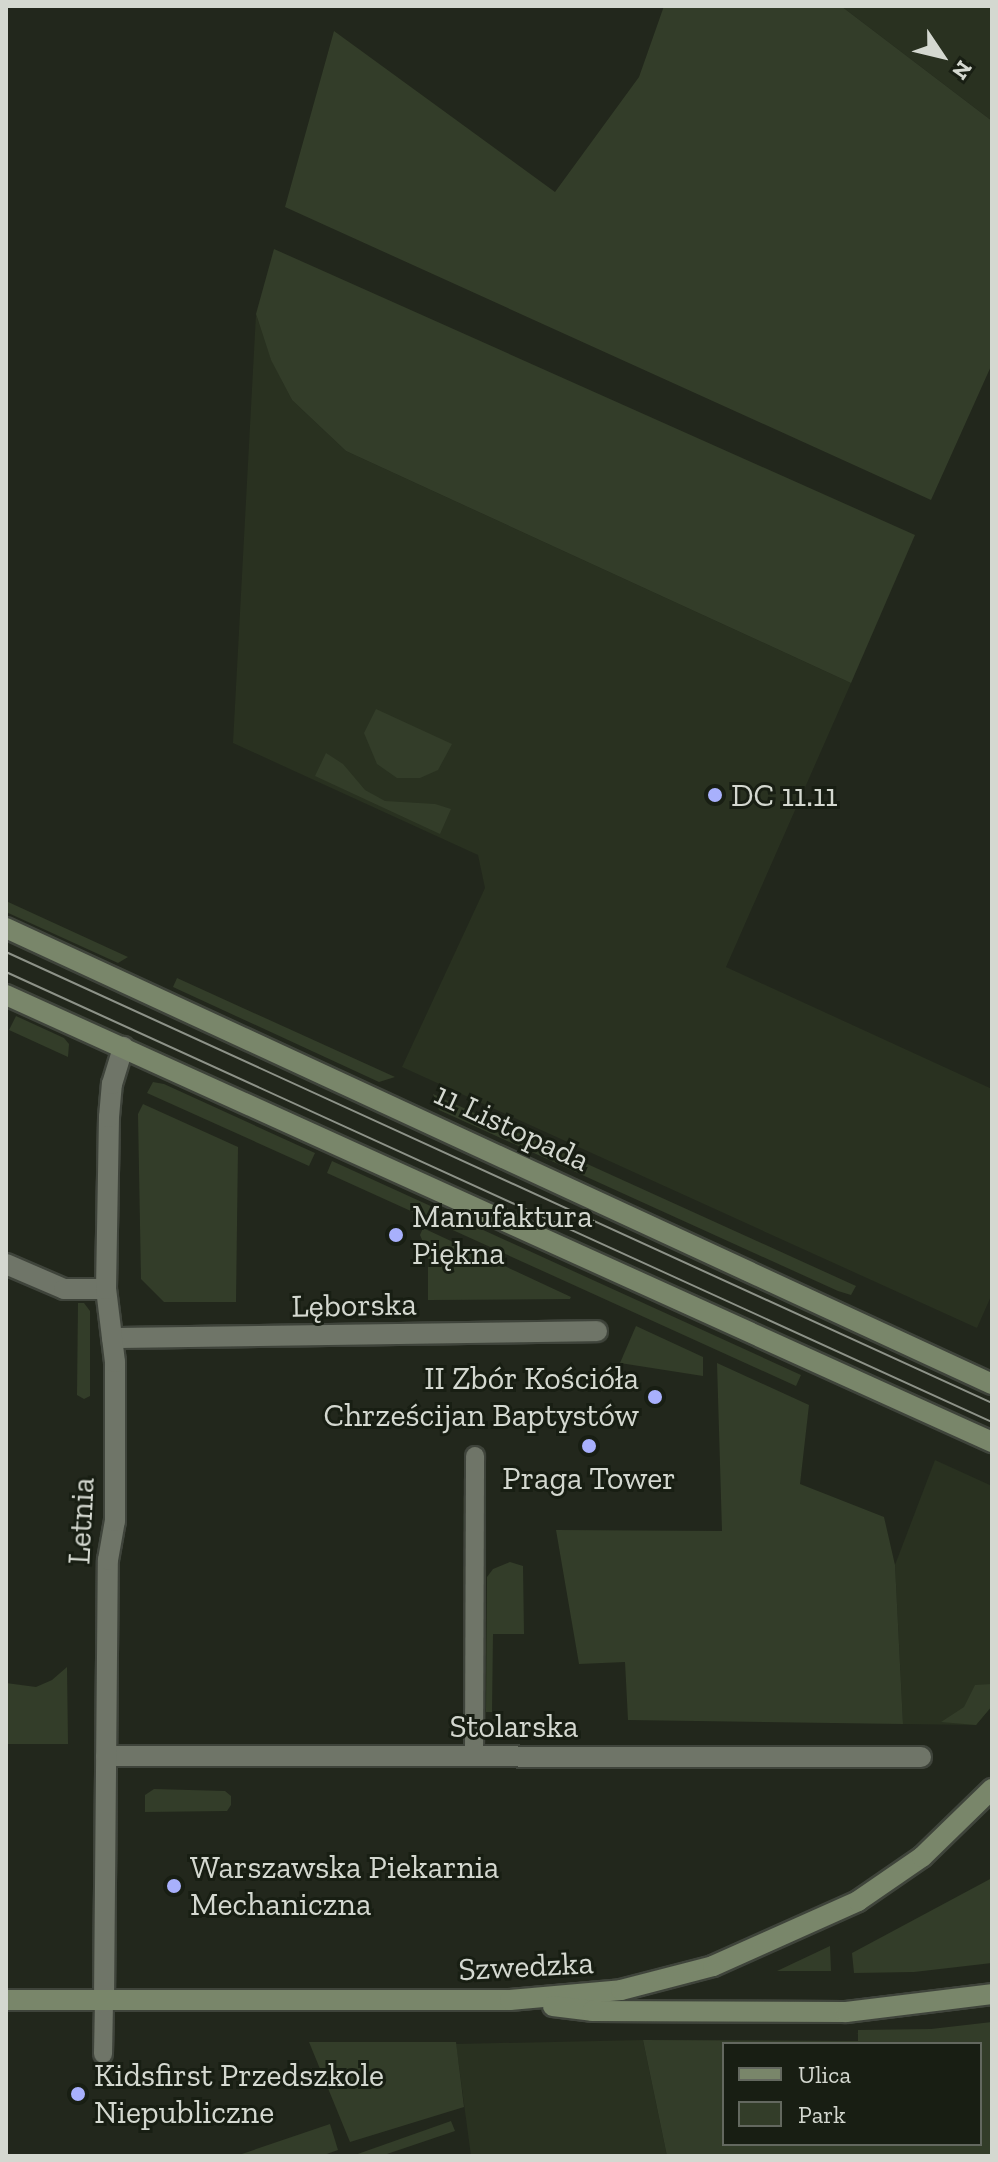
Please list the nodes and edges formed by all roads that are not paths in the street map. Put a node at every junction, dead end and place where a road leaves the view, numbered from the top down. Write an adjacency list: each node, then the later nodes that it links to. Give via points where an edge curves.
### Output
1 (6, 928): 8 (street, 11 Listopada)
2 (6, 995): 3 (street)
3 (123, 1047): 5 (street, Letnia, via 109,1117); 9 (street)
4 (6, 1264): 5 (street, via 64,1289)
5 (106, 1289): 7 (street, Letnia)
6 (597, 1331): 7 (street, Lęborska)
7 (112, 1338): 11 (street, Letnia, via 115,1521 108,1560)
8 (992, 1384)
9 (992, 1442)
10 (475, 1456): 12 (lane)
11 (106, 1756): 12 (street, Stolarska); 17 (street, Letnia)
12 (474, 1756): 13 (street, Stolarska)
13 (921, 1757)
14 (992, 1789): 18 (street, Szwedzka, via 922,1857 815,1923 713,1966 621,1990)
15 (992, 1994): 18 (street, via 846,2012 592,2011)
16 (6, 2000): 17 (street, Szwedzka)
17 (104, 2000): 18 (street, Szwedzka); 19 (lane)
18 (510, 2000)
19 (103, 2054)

